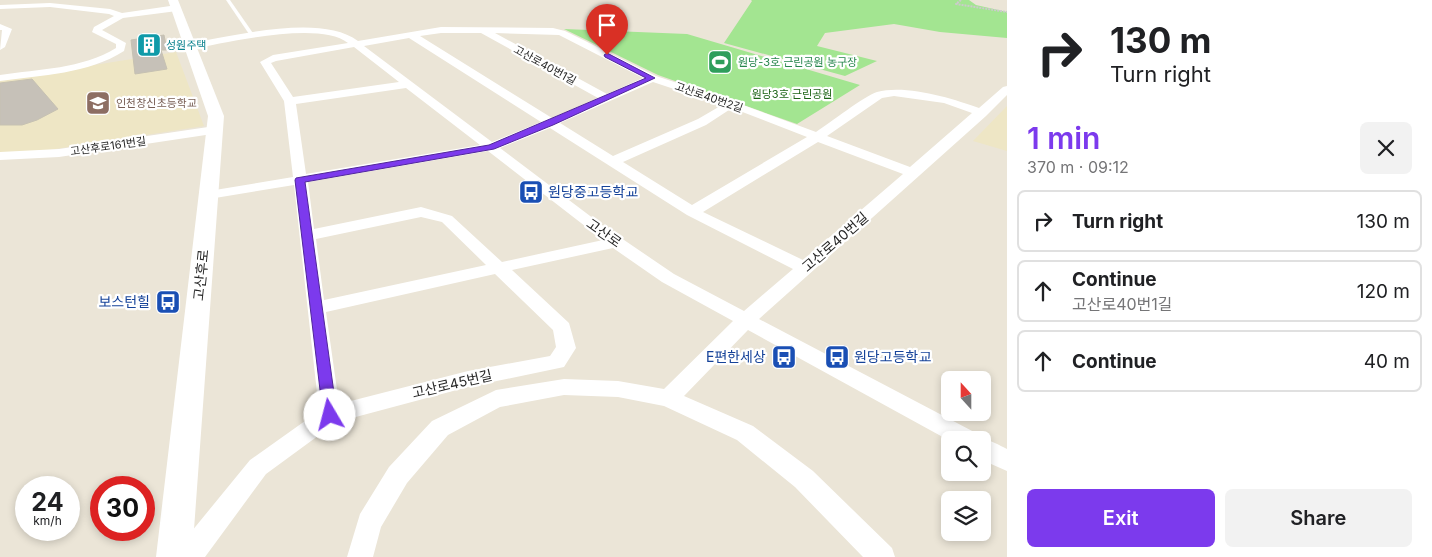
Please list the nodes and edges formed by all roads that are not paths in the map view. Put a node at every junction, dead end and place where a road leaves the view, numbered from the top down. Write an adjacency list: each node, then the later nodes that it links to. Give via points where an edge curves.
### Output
1 (228, 0): 8 (lane)
2 (175, 4): 4 (street); 10 (main road, 고산후로)
3 (0, 7): 4 (street, via 50,5)
4 (121, 16): 12 (street, via 97,29 97,32 121,42 121,49 112,56 89,64)
5 (0, 27): 11 (street, via 7,29)
6 (482, 30): 7 (street, 고산로40번2길, via 441,30); 13 (street, 고산로40번2길, via 562,33); 16 (street, 고산로40번1길)
7 (411, 35): 9 (street, 고산로40번2길); 20 (street)
8 (253, 36): 9 (street, 고산로, via 323,30 344,34); 10 (street, 고산로)
9 (357, 44): 14 (street, 고산로); 17 (street, via 265,62)
10 (191, 46): 21 (main road, 고산후로, via 216,116)
11 (0, 47)
12 (0, 78)
13 (652, 78): 16 (street); 18 (street, 고산로40번2길)
14 (409, 84): 17 (street); 23 (street, 고산로)
15 (1007, 89): 19 (street, 고산로40번길)
16 (606, 98): 20 (street)
17 (290, 101): 27 (street)
18 (731, 104): 22 (street, 고산로40번2길); 25 (street, via 702,122)
19 (982, 113): 22 (street, via 946,100 894,93 879,95); 26 (street, 고산로40번길)
20 (550, 123): 23 (street); 25 (street)
21 (215, 130): 24 (street, 고산후로161번길, via 59,153); 28 (main road, 고산후로)
22 (816, 136): 26 (street, 고산로40번2길); 29 (street)
23 (491, 147): 27 (street); 31 (street, 고산로)
24 (0, 156)
25 (612, 162): 29 (street)
26 (913, 174): 33 (street, 고산로40번길)
27 (300, 180): 28 (street); 30 (street)
28 (209, 195): 41 (main road, 고산후로)
29 (692, 212): 33 (street)
30 (306, 236): 32 (street, 고산로45번길, via 421,212 447,219); 34 (street)
31 (616, 242): 32 (street); 35 (street, 고산로, via 668,278)
32 (498, 267): 34 (street); 37 (street, 고산로45번길, via 562,328 566,348 557,362 468,379)
33 (805, 268): 35 (street, 고산로40번길)
34 (316, 308): 37 (street)
35 (746, 320): 36 (street, 고산로40번길); 38 (street, 고산로)
36 (668, 398): 43 (street, via 618,389 564,387 496,399 440,428 398,475 368,524); 44 (street, via 744,433 804,478)
37 (330, 415): 42 (street, via 258,467)
38 (951, 431)
39 (991, 453): 40 (street)
40 (1007, 461)
41 (174, 557)
42 (188, 557)
43 (360, 557)
44 (882, 557)

